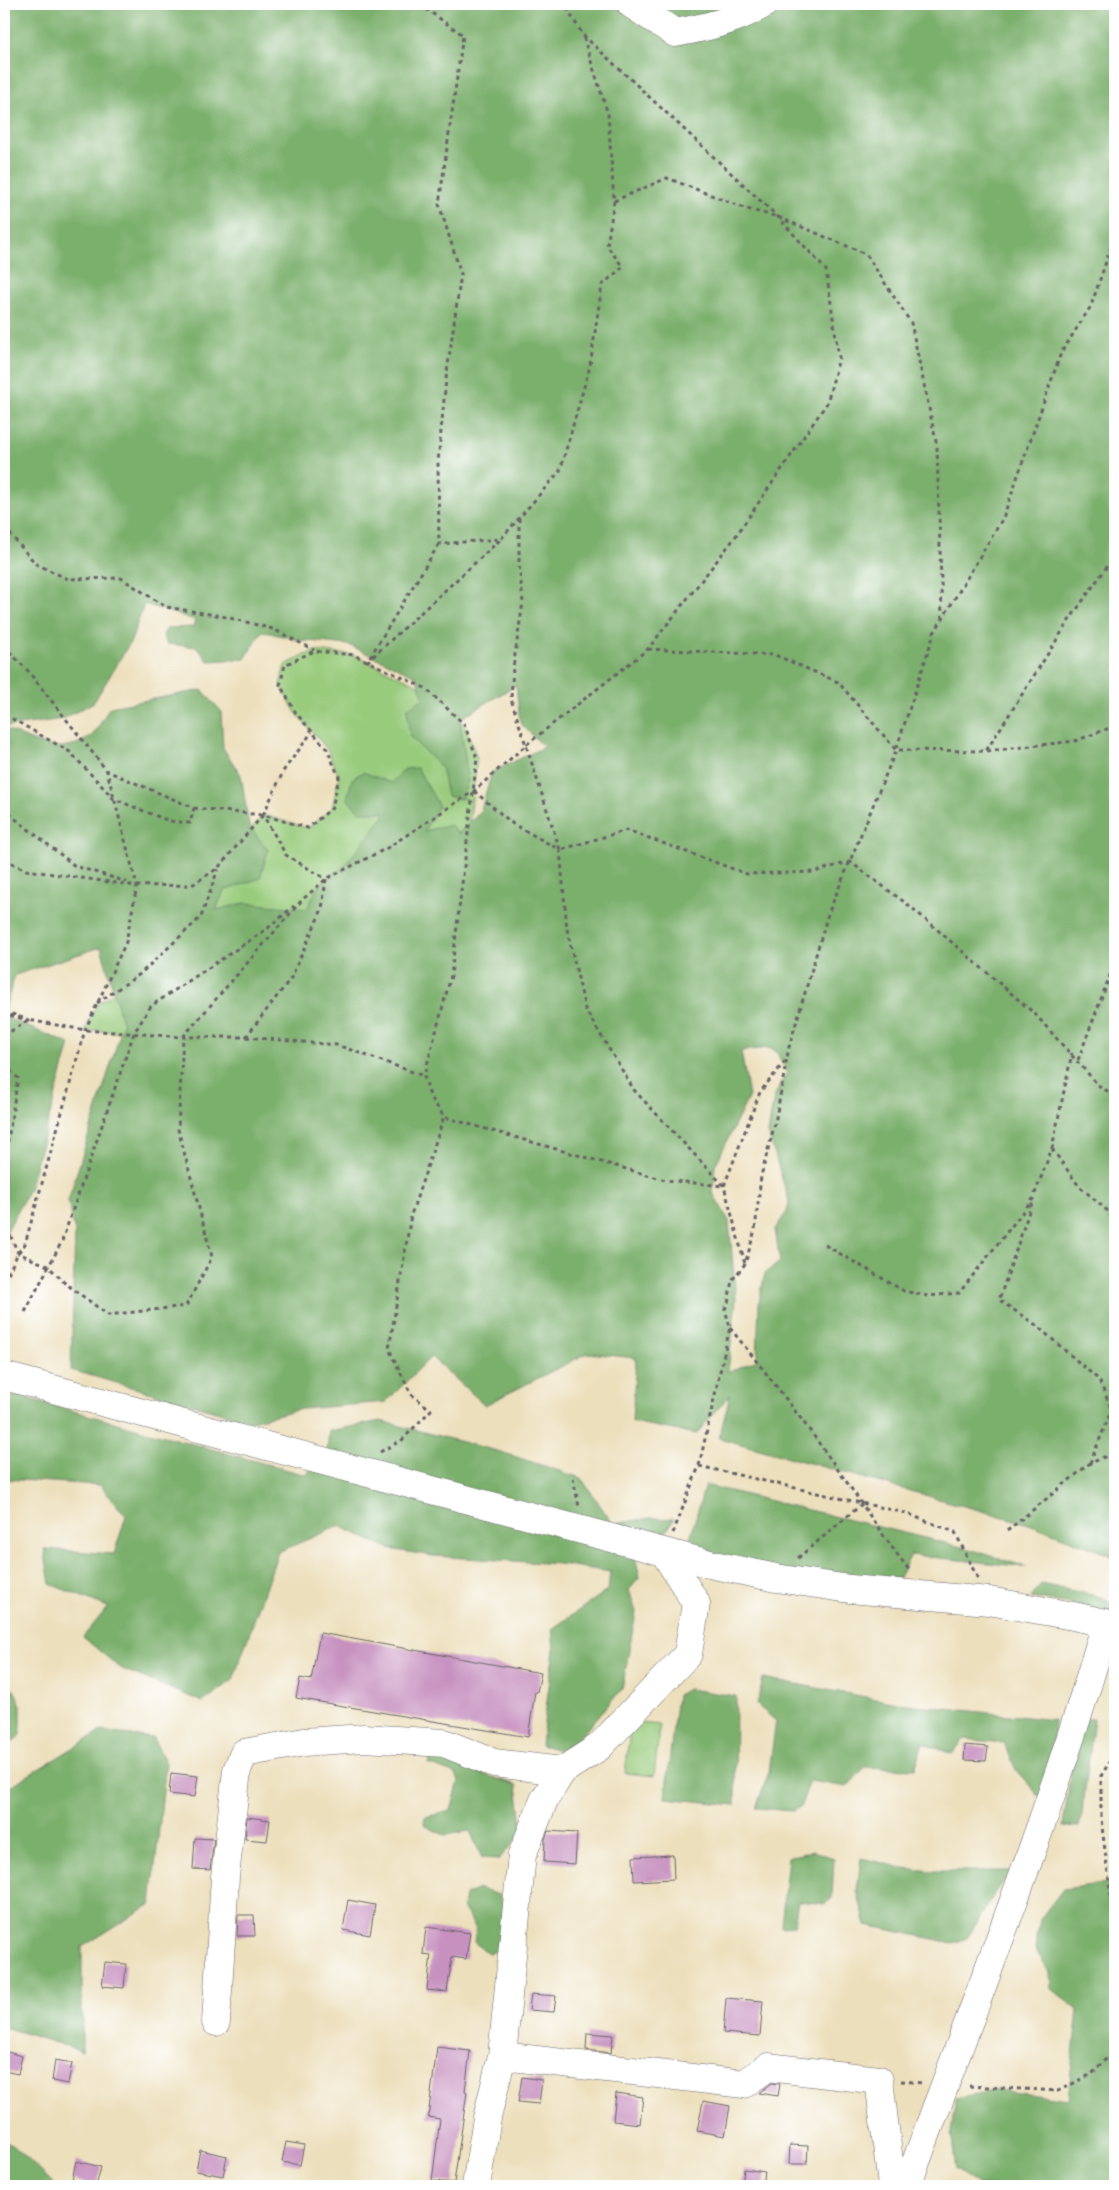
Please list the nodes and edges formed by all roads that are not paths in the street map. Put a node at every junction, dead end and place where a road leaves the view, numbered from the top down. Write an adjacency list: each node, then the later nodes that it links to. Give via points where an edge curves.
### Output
1 (631, 4): 2 (street, via 675,33 741,16)
2 (764, 4)
3 (4, 1376): 4 (street)
4 (664, 1552): 5 (street, via 776,1578 850,1589 989,1601); 6 (street, via 696,1603 688,1654 600,1747)
5 (1110, 1626): 11 (street, via 1036,1838)
6 (562, 1770): 7 (street, via 494,1763 444,1743 364,1738 304,1742 244,1753 237,1770 225,1877); 8 (street, via 544,1800 522,1855)
7 (216, 2022)
8 (502, 2056): 9 (street, via 487,2118); 10 (street, via 744,2084 768,2067 879,2080)
9 (476, 2186)
10 (892, 2186)
11 (907, 2186)

